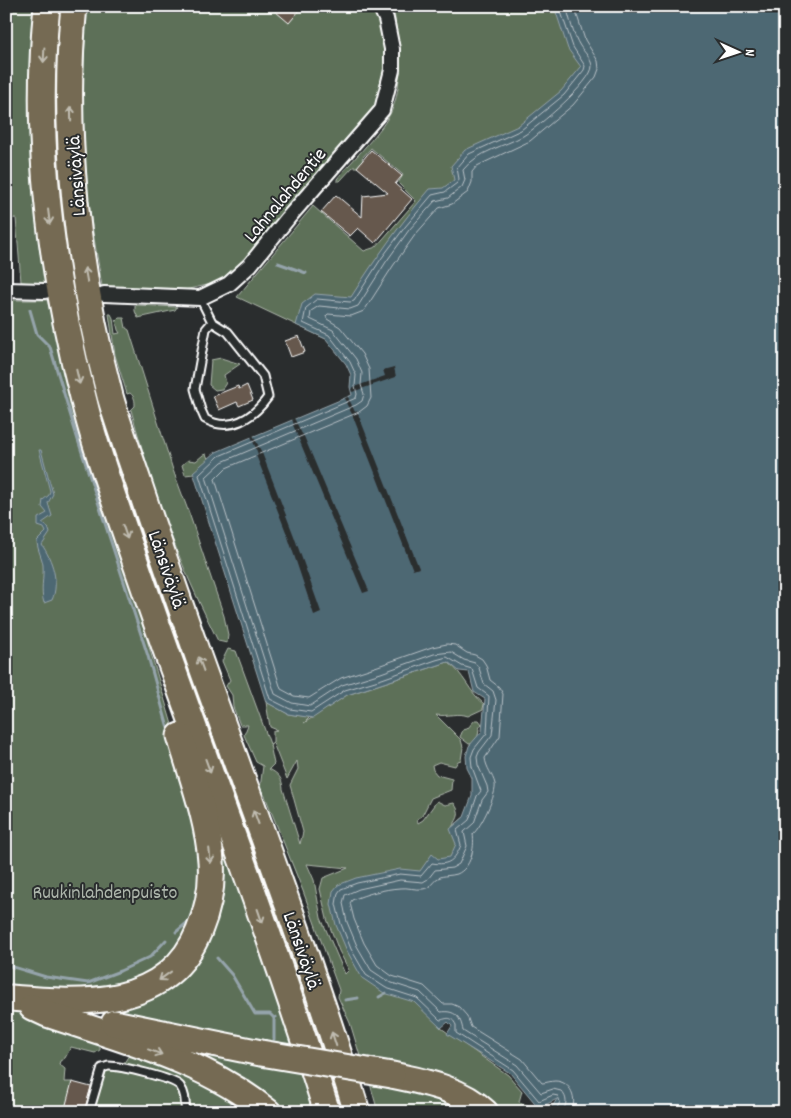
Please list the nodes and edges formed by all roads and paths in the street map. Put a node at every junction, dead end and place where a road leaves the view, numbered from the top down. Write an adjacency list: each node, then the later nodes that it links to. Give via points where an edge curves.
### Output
1 (47, 6): 9 (highway, Länsiväylä, one-way to 9, via 44,143 56,270 84,404)
2 (74, 6): 15 (highway, Länsiväylä, one-way to 2, via 182,610 111,397 96,335 76,209 70,77)
3 (380, 6): 7 (street, Lahnalahdentie, via 392,49 392,70 382,110 250,265 229,284)
4 (6, 290): 5 (street)
5 (45, 291)
6 (104, 294): 7 (street, Lahnalahdentie)
7 (200, 298): 8 (lane)
8 (212, 322): 8 (lane, via 206,329 195,389 206,419 214,424 231,425 260,408 268,397 263,376 228,332)
9 (144, 588): 10 (highway, one-way to 10, via 167,691 206,827 211,863 207,910 196,939 178,966 164,978 136,992 82,1002); 14 (highway, Länsiväylä, one-way to 14)
10 (12, 998): 13 (highway, one-way to 13, via 47,1014 186,1063 245,1094); 16 (highway, bridge, via 85,1017 442,1087)
11 (89, 1112): 12 (lane, via 102,1068 109,1066 151,1074 179,1084 184,1094)
12 (185, 1112)
13 (268, 1112)
14 (327, 1112)
15 (359, 1112)
16 (485, 1112)

